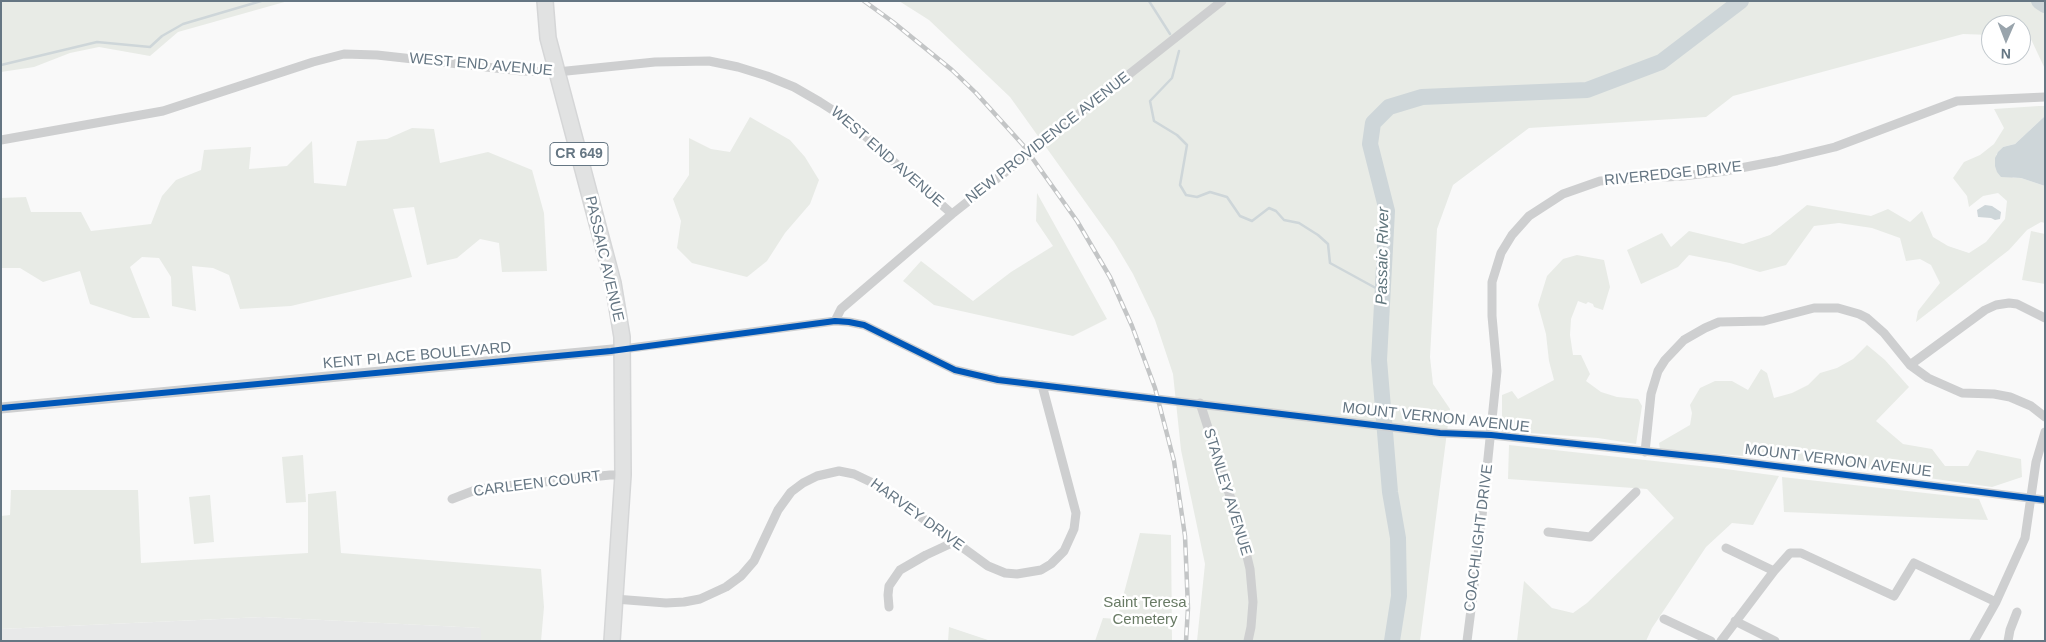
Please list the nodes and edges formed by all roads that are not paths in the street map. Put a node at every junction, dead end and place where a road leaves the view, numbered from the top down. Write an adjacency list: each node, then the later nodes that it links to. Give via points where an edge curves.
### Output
1 (545, 1): 3 (main road, PASSAIC AVENUE / CR 649, via 548,38)
2 (1222, 1): 6 (street, NEW PROVIDENCE AVENUE)
3 (557, 72): 5 (street, WEST END AVENUE, via 344,54 163,111); 6 (street, WEST END AVENUE, via 684,60 709,61 767,76 794,87 845,118); 9 (main road, PASSAIC AVENUE / CR 649, via 613,283)
4 (2045, 97): 16 (street, RIVEREDGE DRIVE, via 1962,100 1858,140 1803,156 1726,171 1600,181 1553,200 1529,216 1512,235 1501,254 1492,282 1497,371)
5 (1, 140)
6 (952, 214): 8 (street, NEW PROVIDENCE AVENUE, via 841,309)
7 (2045, 318): 10 (street, via 2017,304 1996,304)
8 (835, 321): 9 (street, KENT PLACE BOULEVARD); 11 (street, MOUNT VERNON AVENUE, via 864,325 955,370 998,380)
9 (623, 349): 13 (street, KENT PLACE BOULEVARD); 18 (main road, PASSAIC AVENUE / CR 649)
10 (1910, 365): 14 (street, via 1950,389 2010,397 2031,406); 17 (street, via 1876,324 1859,314 1838,308 1814,308 1764,321 1717,323 1684,340 1658,371 1651,394)
11 (1042, 385): 12 (street, MOUNT VERNON AVENUE); 24 (street, HARVEY DRIVE, via 1076,513 1074,529 1064,551 1051,564 1035,572 1017,574 988,566)
12 (1200, 403): 16 (street, MOUNT VERNON AVENUE, via 1440,433); 34 (street, STANLEY AVENUE, via 1240,527 1250,569 1252,602)
13 (1, 408)
14 (2045, 417)
15 (2045, 432): 20 (street, via 2036,462)
16 (1491, 435): 17 (street, MOUNT VERNON AVENUE); 35 (street, COACHLIGHT DRIVE)
17 (1645, 452): 20 (street, MOUNT VERNON AVENUE)
18 (623, 475): 21 (street, CARLEEN COURT, via 478,489); 27 (main road, PASSAIC AVENUE / CR 649)
19 (1636, 492): 23 (street, via 1590,537)
20 (2031, 498): 22 (street, MOUNT VERNON AVENUE); 28 (street, via 2025,538)
21 (452, 499)
22 (2045, 500)
23 (1548, 532)
24 (954, 542): 27 (street, HARVEY DRIVE, via 877,485 846,472 831,472 803,482 786,498 754,561 726,587 700,599 684,602); 29 (street, via 900,570 890,586)
25 (1726, 548): 26 (street)
26 (1774, 571): 28 (street, via 1790,553 1801,553 1894,596 1914,563); 32 (street)
27 (615, 599): 33 (main road, PASSAIC AVENUE / CR 649)
28 (1996, 602): 39 (street)
29 (889, 607)
30 (2017, 612): 40 (street)
31 (1664, 619): 36 (street)
32 (1735, 621): 37 (street); 38 (street)
33 (612, 641)
34 (1248, 641)
35 (1467, 641)
36 (1711, 641)
37 (1721, 641)
38 (1775, 641)
39 (1974, 641)
40 (2008, 641)

